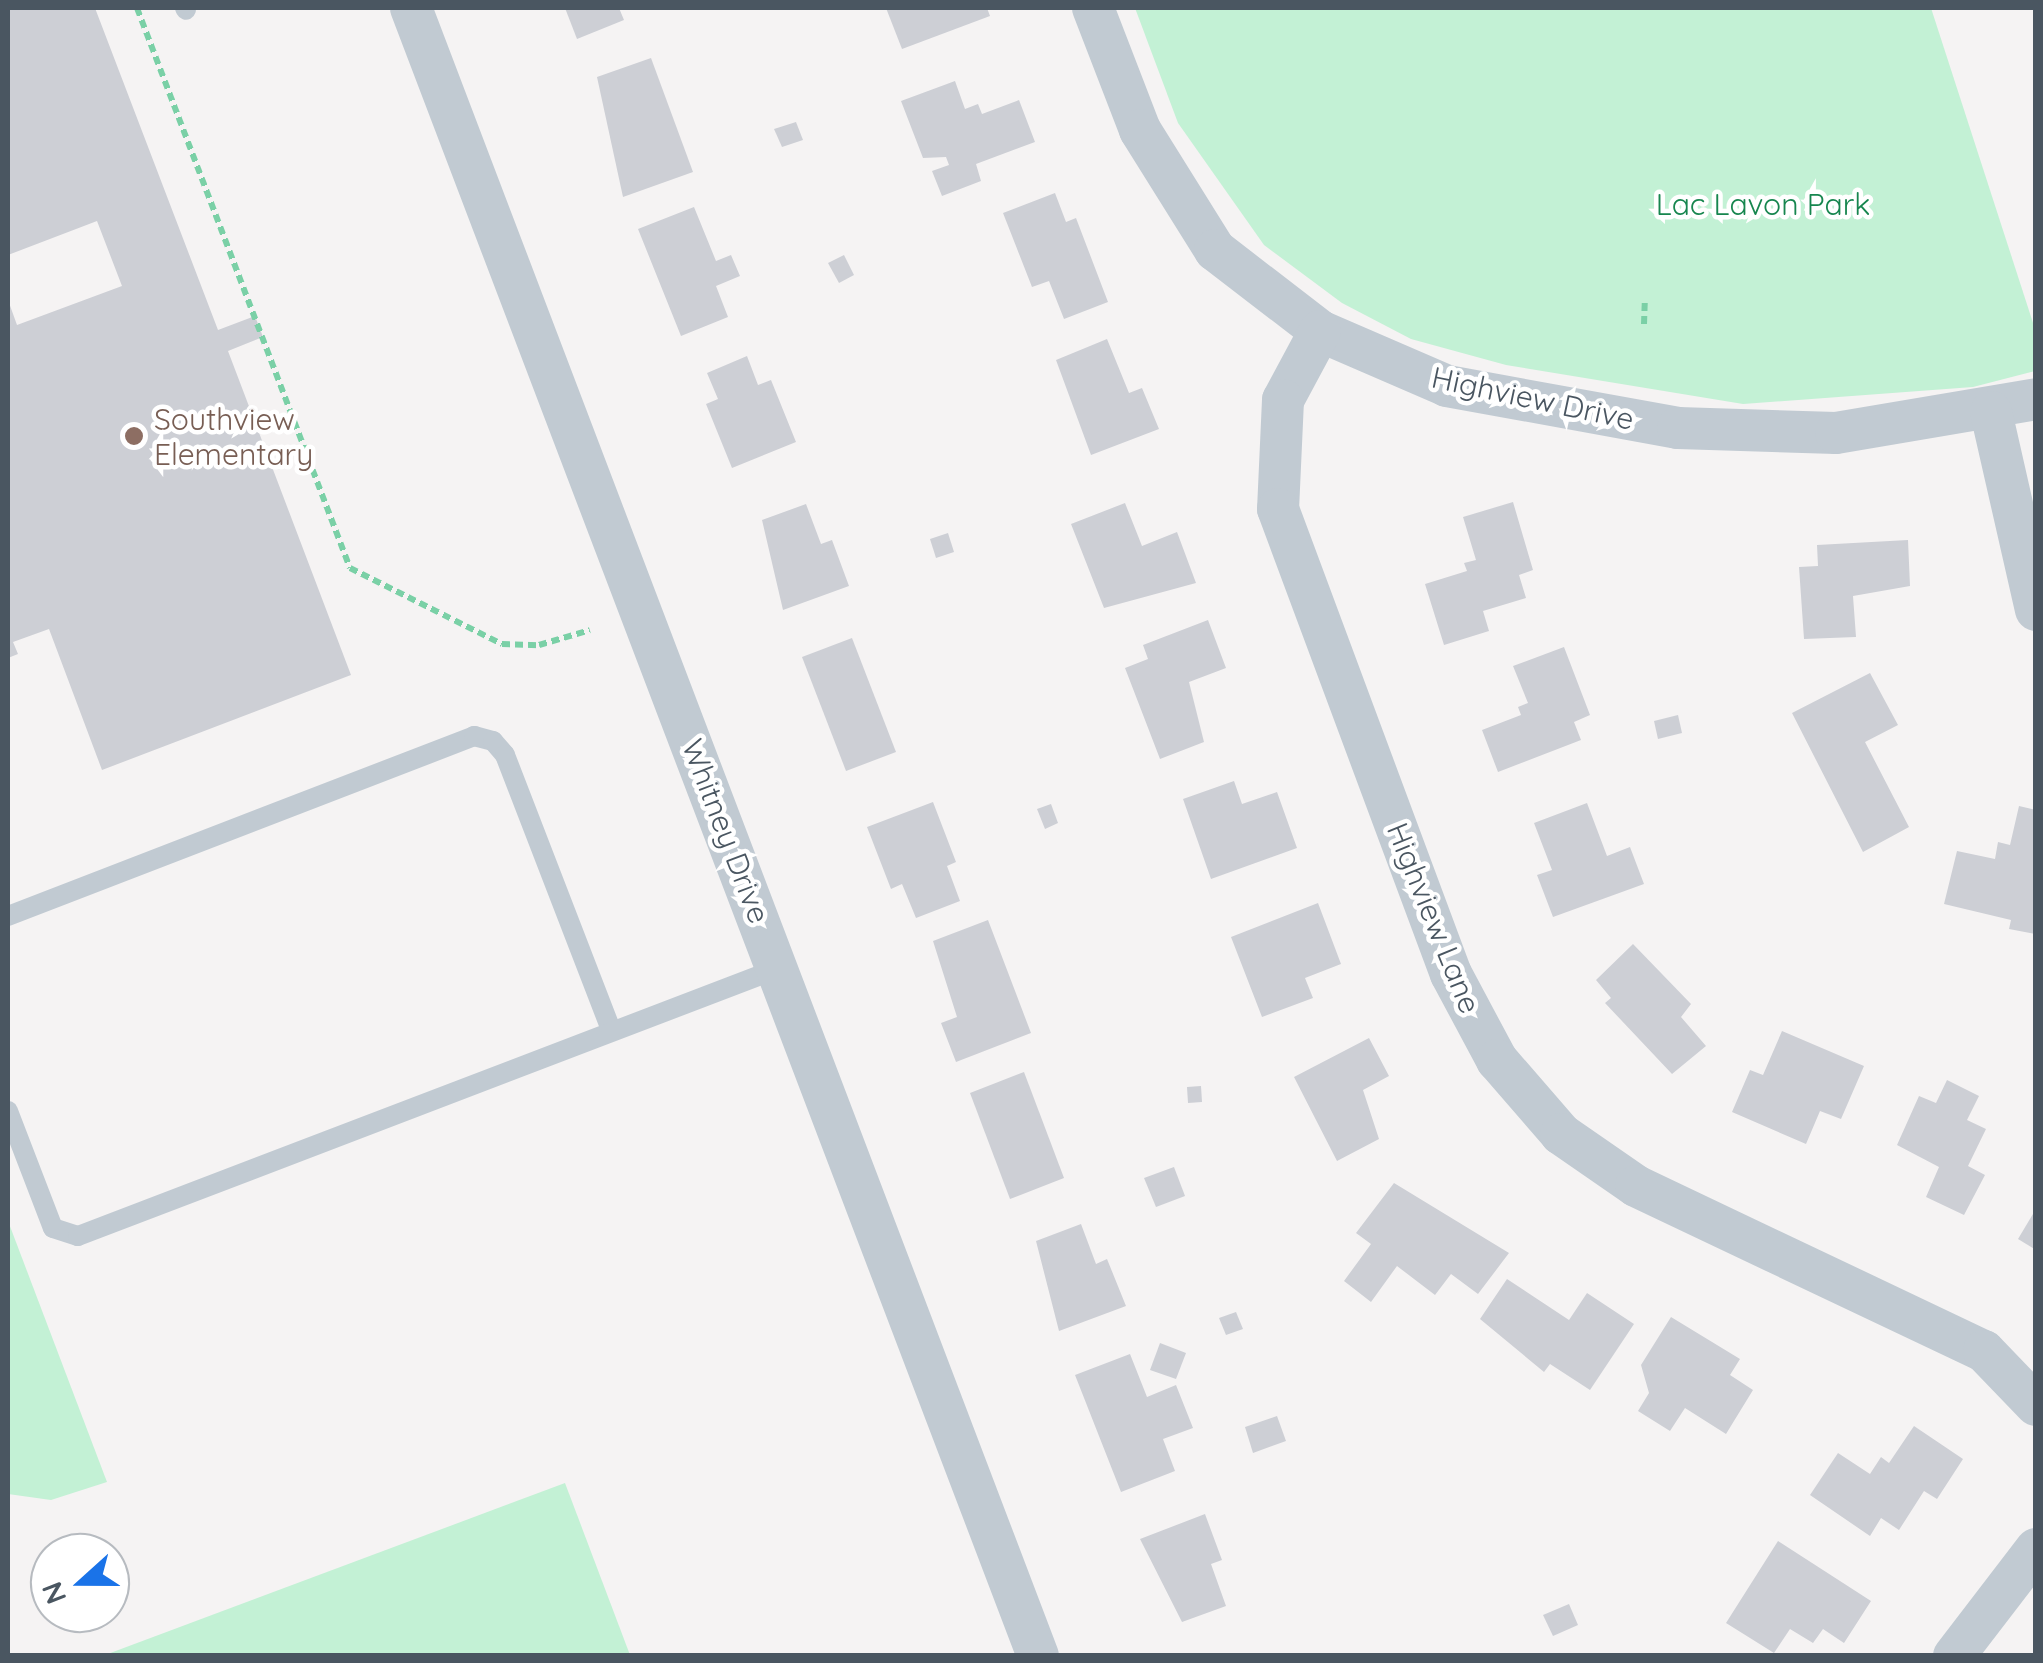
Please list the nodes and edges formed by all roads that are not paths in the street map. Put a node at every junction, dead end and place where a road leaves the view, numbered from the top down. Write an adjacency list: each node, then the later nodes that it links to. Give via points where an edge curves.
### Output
1 (411, 8): 8 (street, Whitney Drive)
2 (1093, 8): 3 (street, Highview Drive, via 1140,130 1215,250)
3 (1320, 332): 5 (street, Highview Drive, via 1447,386 1678,428 1836,433); 11 (street, Highview Lane, via 1283,400 1278,510 1451,974 1497,1060 1561,1134 1636,1186 1984,1351)
4 (2036, 399): 5 (street, Highview Drive)
5 (1991, 412): 6 (street)
6 (2036, 610)
7 (8, 916): 9 (lane, via 474,736 494,741 505,755)
8 (779, 968): 9 (lane); 13 (street, Whitney Drive)
9 (611, 1029): 10 (lane, via 78,1236 54,1228)
10 (8, 1112)
11 (2036, 1405)
12 (2036, 1549): 14 (street)
13 (1038, 1656)
14 (1954, 1656)

